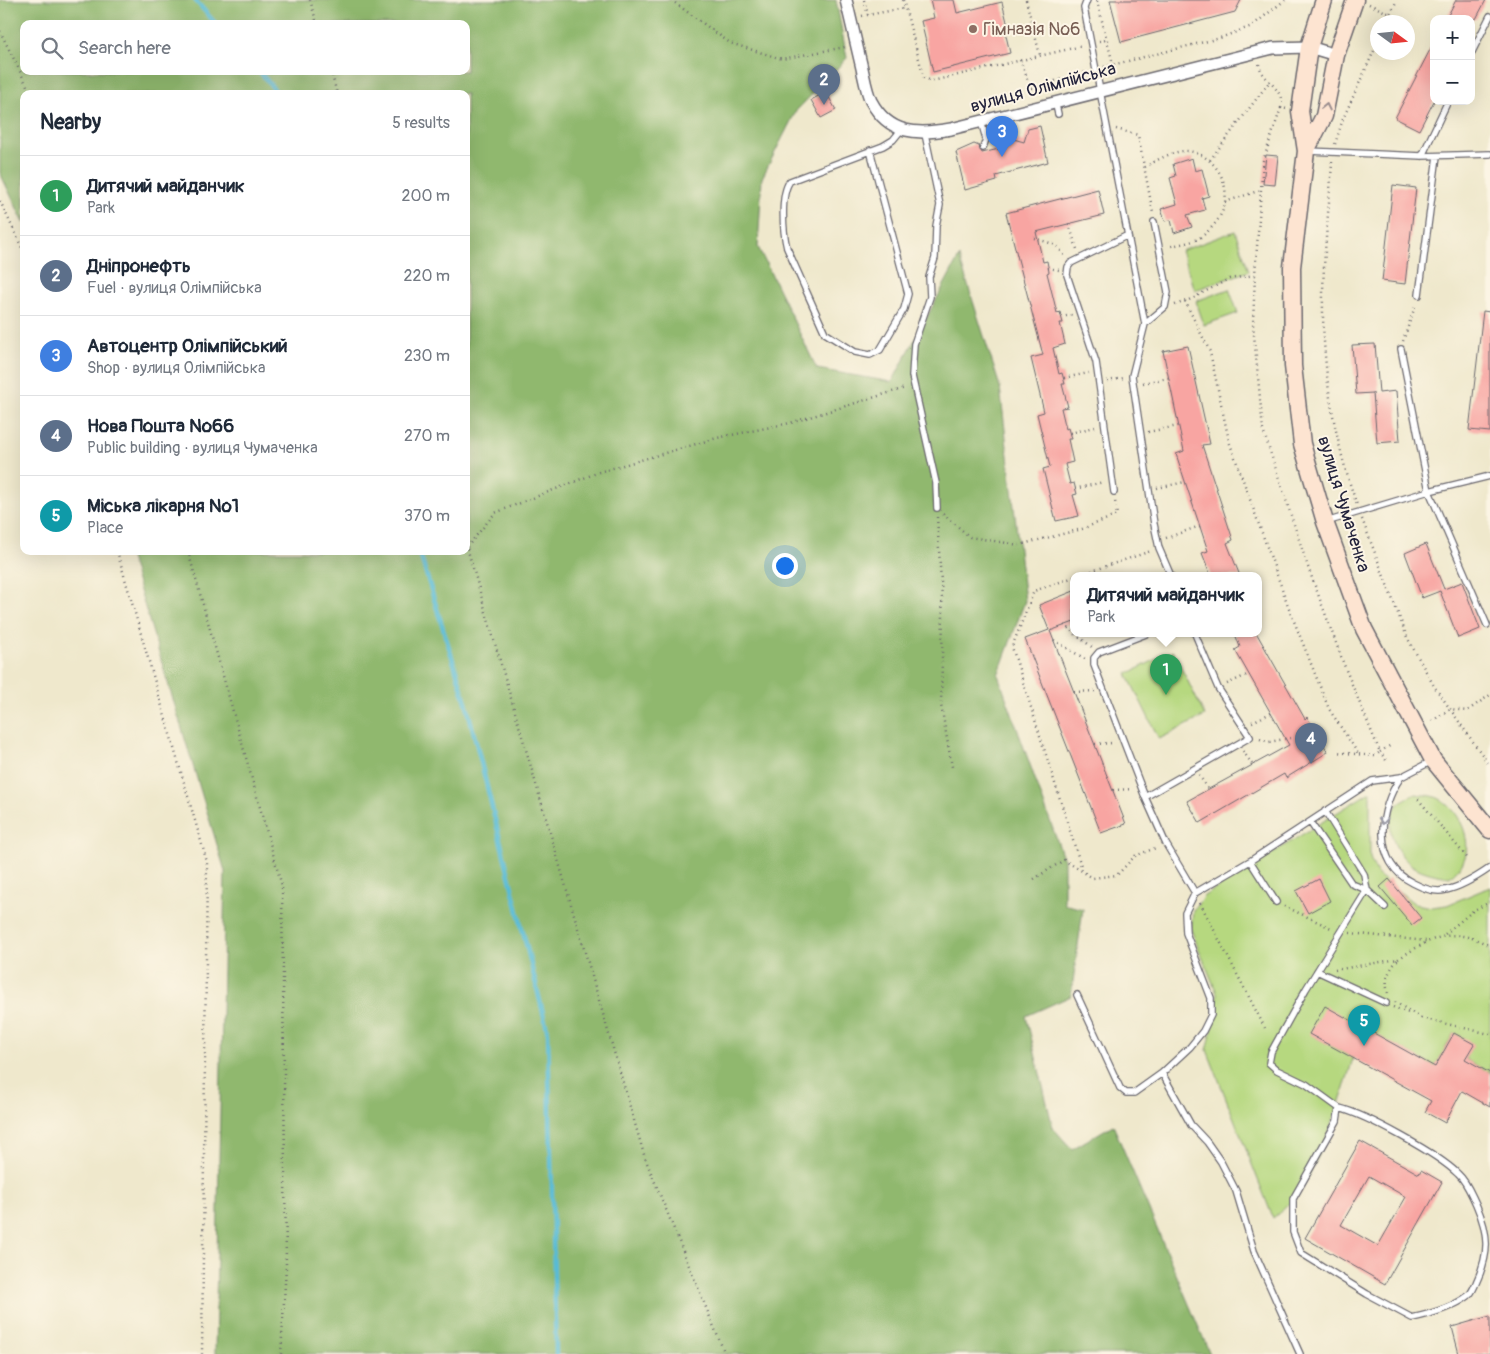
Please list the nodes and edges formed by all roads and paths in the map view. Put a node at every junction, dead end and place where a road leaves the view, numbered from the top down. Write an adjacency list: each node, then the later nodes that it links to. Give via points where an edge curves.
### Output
1 (310, 0): 18 (path)
2 (671, 0): 20 (path, via 730,42 782,60)
3 (846, 0): 17 (street, вулиця Олімпійська)
4 (864, 0): 15 (path)
5 (903, 0): 13 (path)
6 (1026, 0): 25 (path)
7 (1087, 0): 30 (lane, via 1084,8)
8 (1096, 0): 29 (path)
9 (1285, 0): 29 (path, via 1252,26 1220,38)
10 (1324, 0): 23 (street, вулиця Чумаченка)
11 (1397, 0): 14 (path)
12 (1362, 2): 14 (path); 24 (street, вулиця Чумаченка)
13 (905, 8): 15 (path); 26 (path, via 924,78 932,81)
14 (1390, 14)
15 (868, 15): 17 (path)
16 (1490, 16): 22 (lane)
17 (850, 18): 20 (street, вулиця Олімпійська)
18 (316, 20)
19 (0, 31): 31 (path)
20 (857, 45): 44 (street, вулиця Олімпійська, via 870,100 881,116)
21 (1083, 45): 25 (path)
22 (1475, 46)
23 (1309, 47): 24 (street, вулиця Олімпійська); 35 (street, вулиця Олімпійська, via 1272,48); 48 (street, вулиця Чумаченка, via 1300,111)
24 (1336, 55): 48 (street, вулиця Чумаченка, one-way to 24, via 1324,116)
25 (1040, 56): 26 (path)
26 (1020, 60): 30 (path, via 1031,88)
27 (1370, 60): 49 (path, via 1343,119)
28 (1259, 62): 34 (path, via 1260,74)
29 (1113, 64): 30 (path)
30 (1096, 69): 35 (lane)
31 (20, 70)
32 (22, 75): 36 (path)
33 (332, 75): 37 (path)
34 (1270, 81): 40 (path, via 1278,90 1281,108); 53 (path)
35 (1101, 89): 38 (street, вулиця Олімпійська); 43 (lane)
36 (30, 90)
37 (336, 90)
38 (1055, 101): 41 (lane); 42 (street, вулиця Олімпійська)
39 (1446, 105): 51 (lane)
40 (1290, 110)
41 (1058, 114)
42 (980, 121): 45 (street, вулиця Олімпійська); 46 (lane, via 986,138)
43 (1107, 127): 54 (path, via 1138,135); 60 (lane)
44 (902, 129): 45 (street, вулиця Олімпійська); 47 (lane, via 893,140)
45 (925, 134): 78 (lane, via 940,205 936,258 929,277 930,297 911,360)
46 (983, 148)
47 (870, 150): 47 (lane, via 790,181 784,194 787,248 824,333 855,352 870,355 880,350 904,309 908,294)
48 (1306, 151): 49 (lane); 92 (street, вулиця Чумаченка, via 1292,267 1293,366 1302,444)
49 (1333, 152): 51 (lane); 91 (path, via 1323,313 1328,389 1344,468)
50 (1490, 154): 52 (lane)
51 (1422, 156): 52 (lane)
52 (1438, 156): 67 (lane)
53 (1210, 160): 54 (path, via 1188,151 1163,157); 57 (path, via 1223,178)
54 (1145, 167): 58 (path)
55 (1261, 190): 57 (path)
56 (0, 201): 62 (path)
57 (1225, 202): 63 (path, via 1215,225 1200,238)
58 (1154, 222): 63 (lane)
59 (1069, 224): 64 (path)
60 (1126, 236): 64 (lane); 70 (lane)
61 (1034, 238): 65 (path, via 1056,245)
62 (20, 244)
63 (1160, 250): 69 (lane, via 1168,292)
64 (1080, 258): 65 (lane)
65 (1072, 263): 72 (lane, via 1067,275)
66 (1254, 275): 68 (path, via 1229,280)
67 (1419, 295): 71 (path)
68 (1185, 301): 69 (path); 128 (path, via 1210,352 1229,442 1290,611 1329,709)
69 (1165, 308): 70 (lane)
70 (1145, 324): 73 (lane)
71 (1401, 349): 88 (lane)
72 (1098, 372): 74 (path); 76 (lane)
73 (1132, 376): 76 (path); 77 (lane)
74 (1064, 378)
75 (1168, 378): 77 (path)
76 (1099, 383): 79 (lane)
77 (1134, 385): 82 (lane)
78 (913, 386): 90 (lane, via 936,483); 94 (path, via 790,424 717,438 599,472 495,513)
79 (1105, 425): 81 (path); 84 (lane)
80 (1178, 426): 82 (path)
81 (1070, 433)
82 (1140, 434): 87 (lane)
83 (1490, 476): 88 (lane)
84 (1112, 480): 86 (path); 89 (lane)
85 (1185, 482): 87 (path)
86 (1075, 489)
87 (1149, 490): 95 (lane)
88 (1429, 491): 91 (lane); 103 (lane)
89 (1114, 492): 90 (path, via 1117,514 1082,529 1018,545 970,537)
90 (937, 508): 133 (path, via 943,614 941,705)
91 (1360, 512): 92 (lane); 116 (path, via 1407,637)
92 (1325, 522): 130 (street, вулиця Чумаченка, via 1364,629)
93 (1200, 526): 95 (path)
94 (470, 542)
95 (1159, 545): 99 (path); 100 (lane)
96 (117, 555): 166 (path, via 207,862)
97 (189, 555): 168 (path, via 282,886 286,1266)
98 (470, 555): 169 (path, via 645,1158)
99 (1088, 572)
100 (1169, 572)
101 (1070, 579): 148 (path, via 1034,591 1012,647)
102 (1064, 625): 104 (path)
103 (1487, 625)
104 (1070, 630)
105 (1079, 637): 109 (path)
106 (1138, 637): 109 (lane)
107 (1196, 637): 112 (lane)
108 (1054, 640): 110 (path)
109 (1100, 652): 110 (lane, via 1094,658)
110 (1094, 665): 113 (lane)
111 (1248, 674): 112 (path)
112 (1218, 688): 119 (lane)
113 (1104, 690): 114 (path); 122 (lane)
114 (1074, 692)
115 (1490, 695): 116 (path, via 1467,710)
116 (1450, 709): 118 (path); 132 (path)
117 (1271, 713): 119 (path)
118 (1432, 721)
119 (1242, 726): 120 (lane)
120 (1250, 737): 121 (path, via 1268,742); 123 (lane)
121 (1290, 738)
122 (1124, 742): 124 (path); 136 (lane)
123 (1238, 742): 131 (path); 134 (lane)
124 (1095, 744)
125 (1391, 745): 127 (path)
126 (1336, 752): 128 (path)
127 (1380, 752): 128 (path, via 1375,756); 129 (path)
128 (1359, 755)
129 (1386, 760)
130 (1433, 760): 135 (lane); 143 (street, вулиця Чумаченка)
131 (1252, 764)
132 (1490, 766)
133 (952, 767)
134 (1195, 768): 137 (path); 139 (lane)
135 (1401, 777): 141 (lane, via 1372,781); 147 (lane, one-way to 147, via 1392,790 1384,813 1382,832 1392,867 1402,878 1426,889 1445,890 1464,884)
136 (1142, 788): 138 (path); 139 (lane)
137 (1208, 789)
138 (1113, 790)
139 (1145, 797): 144 (lane)
140 (1418, 799): 145 (path)
141 (1325, 811): 142 (lane); 150 (lane, via 1364,874)
142 (1310, 822): 146 (lane); 150 (lane, via 1352,884)
143 (1490, 830)
144 (1166, 844): 148 (path, via 1135,856 1117,874 1093,878); 151 (lane)
145 (1469, 860)
146 (1250, 861): 151 (lane); 152 (lane)
147 (1490, 868)
148 (1082, 869): 149 (path, via 1064,860)
149 (1034, 878)
150 (1367, 890): 154 (lane); 158 (lane)
151 (1195, 893): 162 (path); 164 (lane, via 1185,913 1186,933 1211,998 1211,1015 1190,1047)
152 (1276, 902)
153 (1490, 902): 155 (path, via 1474,910)
154 (1385, 907)
155 (1445, 934): 156 (path); 157 (path, via 1426,941)
156 (1490, 946)
157 (1398, 959): 159 (path); 161 (path, via 1388,972)
158 (1317, 970): 161 (lane); 165 (lane, via 1271,1052 1269,1063)
159 (1329, 971)
160 (1077, 995): 164 (lane, via 1120,1088 1126,1093 1134,1093)
161 (1388, 1001): 163 (path, via 1421,1018)
162 (1265, 1028)
163 (1490, 1034)
164 (1162, 1073): 170 (lane, via 1191,1125 1221,1162 1236,1191 1254,1252)
165 (1339, 1108): 165 (lane, via 1406,1140 1458,1174 1470,1190 1487,1232 1487,1250 1484,1269 1469,1295 1435,1312 1412,1318 1301,1253 1293,1232 1293,1199 1337,1121)
166 (202, 1353): 167 (path)
167 (197, 1354)
168 (281, 1354)
169 (725, 1354)
170 (1300, 1354)

